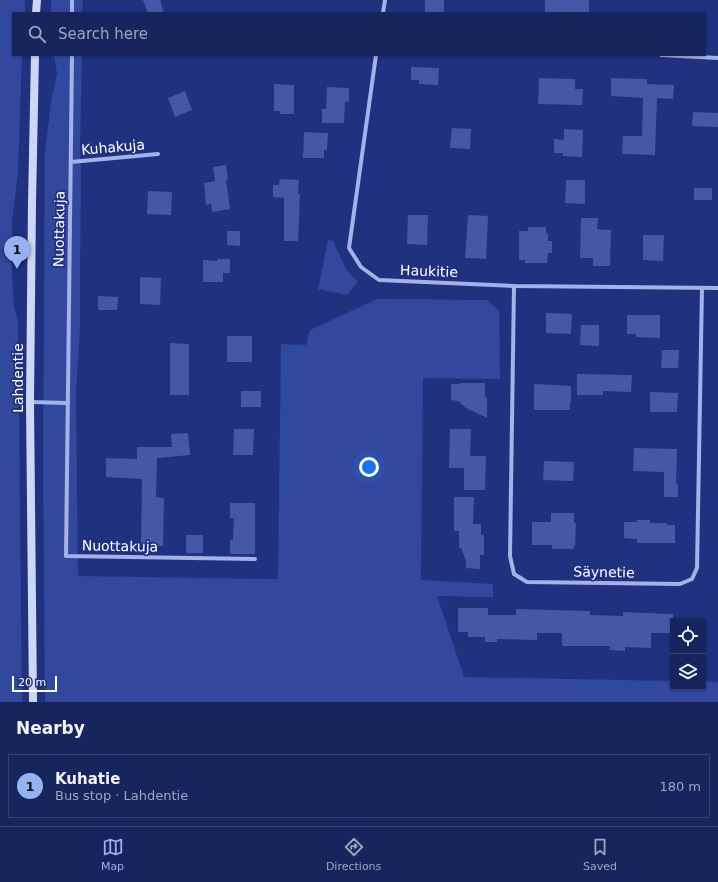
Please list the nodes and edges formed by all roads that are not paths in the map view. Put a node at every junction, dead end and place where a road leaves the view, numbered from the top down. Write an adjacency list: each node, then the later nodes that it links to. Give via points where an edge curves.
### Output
1 (37, 0): 4 (main road)
2 (72, 0): 5 (street)
3 (385, 0): 6 (street)
4 (36, 12)
5 (72, 12)
6 (383, 12)
7 (35, 56): 17 (main road, Lahdentie)
8 (72, 56): 13 (street, Nuottakuja)
9 (376, 56): 14 (street, Haukitie, via 350,248 361,267 379,280)
10 (679, 56): 11 (street)
11 (718, 58)
12 (158, 154): 13 (street, Kuhakuja)
13 (71, 162): 18 (street, Nuottakuja)
14 (514, 286): 15 (street, Haukitie); 15 (street, Säynetie, via 510,556 514,574 527,582 680,584 692,579 698,568)
15 (702, 288): 16 (street, Haukitie)
16 (718, 288)
17 (30, 402): 18 (street); 20 (main road, Lahdentie)
18 (68, 402): 19 (street, Nuottakuja, via 66,556)
19 (255, 559)
20 (33, 702)

